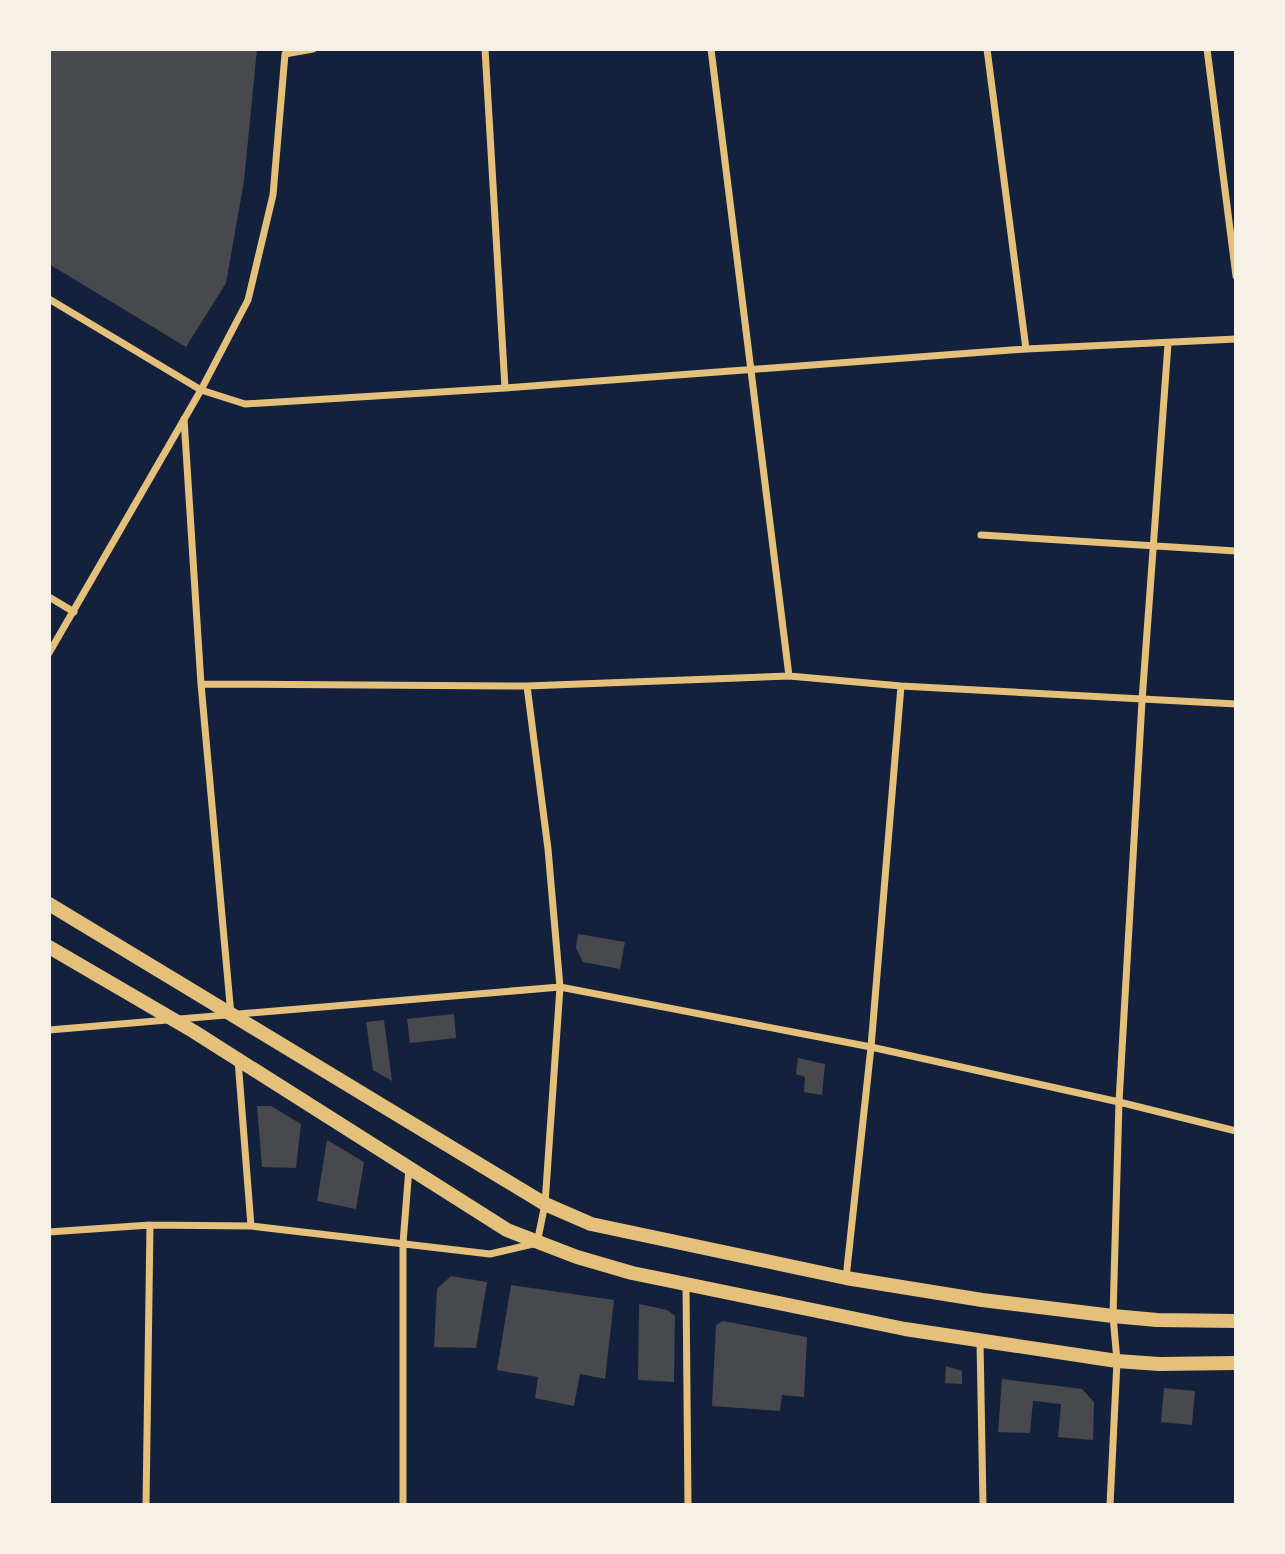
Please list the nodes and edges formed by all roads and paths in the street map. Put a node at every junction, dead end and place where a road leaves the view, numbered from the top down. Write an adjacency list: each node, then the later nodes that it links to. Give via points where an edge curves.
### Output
1 (313, 49): 13 (street, via 285,54 273,195 248,300)
2 (485, 49): 12 (street)
3 (711, 49): 11 (street)
4 (987, 49): 10 (street)
5 (1207, 49): 6 (street)
6 (1236, 276)
7 (49, 299): 13 (street)
8 (1236, 339): 9 (street)
9 (1168, 344): 10 (street); 16 (street)
10 (1026, 349): 11 (street)
11 (752, 368): 12 (street); 21 (street)
12 (505, 388): 13 (street, via 245,404)
13 (201, 390): 14 (street)
14 (184, 418): 19 (street); 22 (street)
15 (981, 535): 16 (street)
16 (1152, 547): 17 (street); 25 (street)
17 (1236, 551)
18 (49, 597): 19 (street)
19 (74, 612): 20 (street)
20 (49, 653)
21 (789, 676): 23 (street); 24 (street)
22 (201, 684): 23 (street); 30 (street)
23 (527, 685): 29 (street)
24 (901, 686): 25 (street); 33 (street)
25 (1142, 701): 26 (street); 35 (street)
26 (1236, 704)
27 (49, 904): 30 (main road)
28 (49, 947): 31 (main road)
29 (561, 987): 30 (street); 33 (street); 38 (street)
30 (231, 1015): 31 (street); 38 (main road)
31 (170, 1018): 32 (street); 34 (main road)
32 (49, 1030)
33 (871, 1047): 35 (street); 44 (street)
34 (238, 1060): 37 (main road); 40 (street)
35 (1119, 1102): 36 (street); 46 (street)
36 (1236, 1131)
37 (409, 1167): 42 (street); 43 (main road, via 507,1230)
38 (545, 1204): 43 (street); 44 (main road, via 614,1230)
39 (150, 1225): 40 (street); 41 (street); 51 (street)
40 (251, 1226): 42 (street)
41 (49, 1232)
42 (403, 1243): 43 (street, via 490,1254); 52 (street)
43 (537, 1243): 45 (main road, via 632,1273)
44 (846, 1278): 46 (main road)
45 (685, 1284): 48 (main road); 53 (street)
46 (1113, 1316): 47 (main road); 49 (street)
47 (1236, 1321)
48 (980, 1340): 49 (main road); 54 (street)
49 (1117, 1361): 50 (main road); 55 (street)
50 (1236, 1363)
51 (146, 1505)
52 (402, 1505)
53 (688, 1505)
54 (983, 1505)
55 (1110, 1505)

